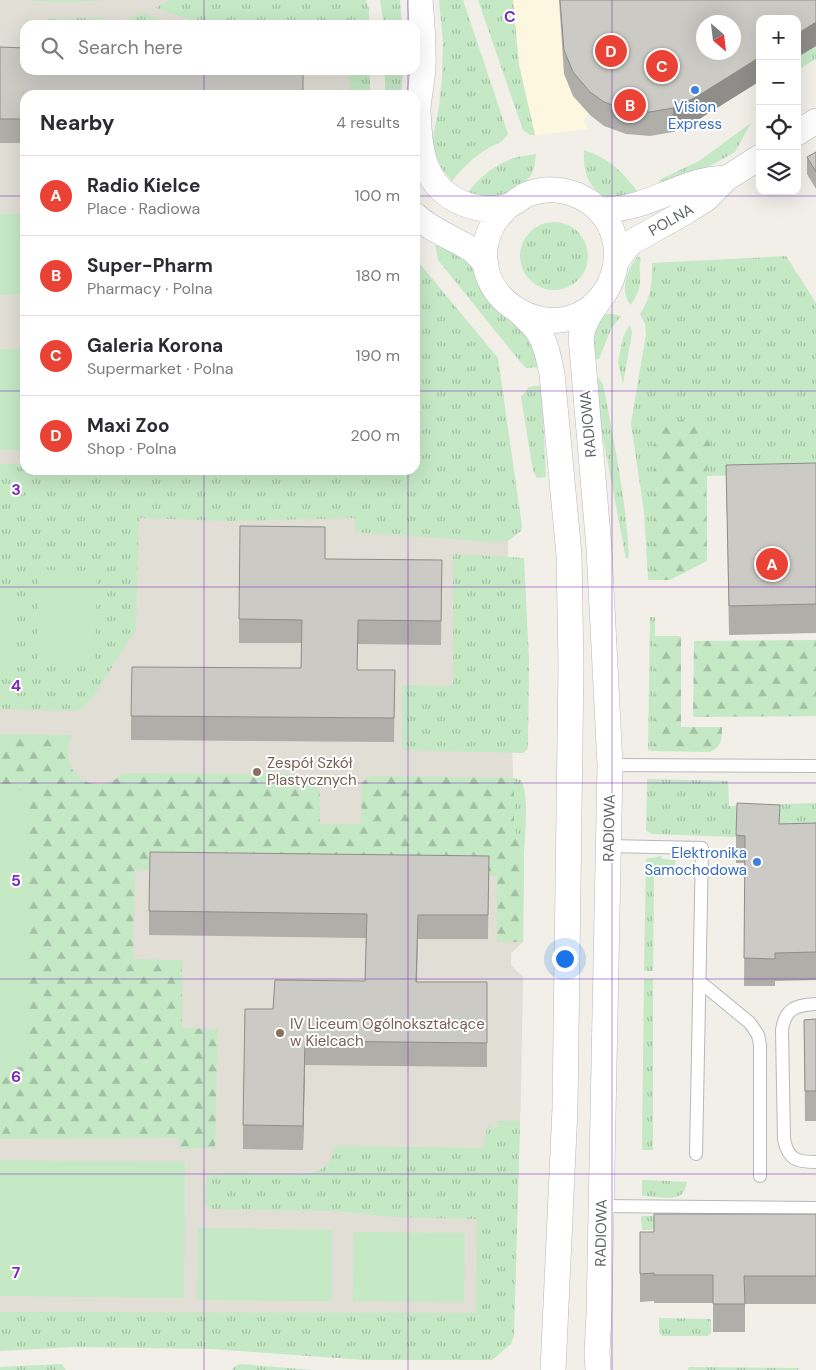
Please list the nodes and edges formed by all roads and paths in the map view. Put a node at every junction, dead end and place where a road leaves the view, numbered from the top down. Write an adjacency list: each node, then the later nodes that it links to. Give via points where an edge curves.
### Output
1 (420, 0): 2 (street, via 423,52)
2 (420, 94)
3 (816, 121): 4 (street)
4 (801, 130)
5 (420, 137): 8 (street, via 430,175 454,199 477,208)
6 (756, 160): 7 (street, POLNA)
7 (727, 178): 9 (street, POLNA, via 694,183 629,208); 11 (street, POLNA, via 706,199 632,242)
8 (508, 206): 9 (street, via 527,194 556,190 584,198); 12 (street, via 490,233)
9 (599, 210): 11 (street, via 613,234)
10 (420, 220): 12 (street, via 470,248)
11 (616, 262): 13 (street)
12 (486, 265): 14 (street, via 498,293)
13 (604, 294): 14 (street, via 587,310 566,319 542,320); 15 (street, RADIOWA, via 588,317 581,337 599,548)
14 (520, 312): 25 (street, RADIOWA, via 539,332 552,374 569,555 571,665 565,1108)
15 (610, 765): 16 (lane); 17 (street, RADIOWA)
16 (816, 766)
17 (608, 846): 18 (lane, via 702,848); 23 (street, RADIOWA)
18 (699, 981): 20 (lane); 22 (lane, via 750,1024 758,1035)
19 (816, 1004): 21 (lane, via 791,1010 785,1017 782,1030 784,1140 788,1152 796,1160)
20 (696, 1154)
21 (816, 1162)
22 (760, 1176)
23 (601, 1206): 24 (lane); 26 (street, RADIOWA)
24 (816, 1208)
25 (553, 1370)
26 (598, 1370)

